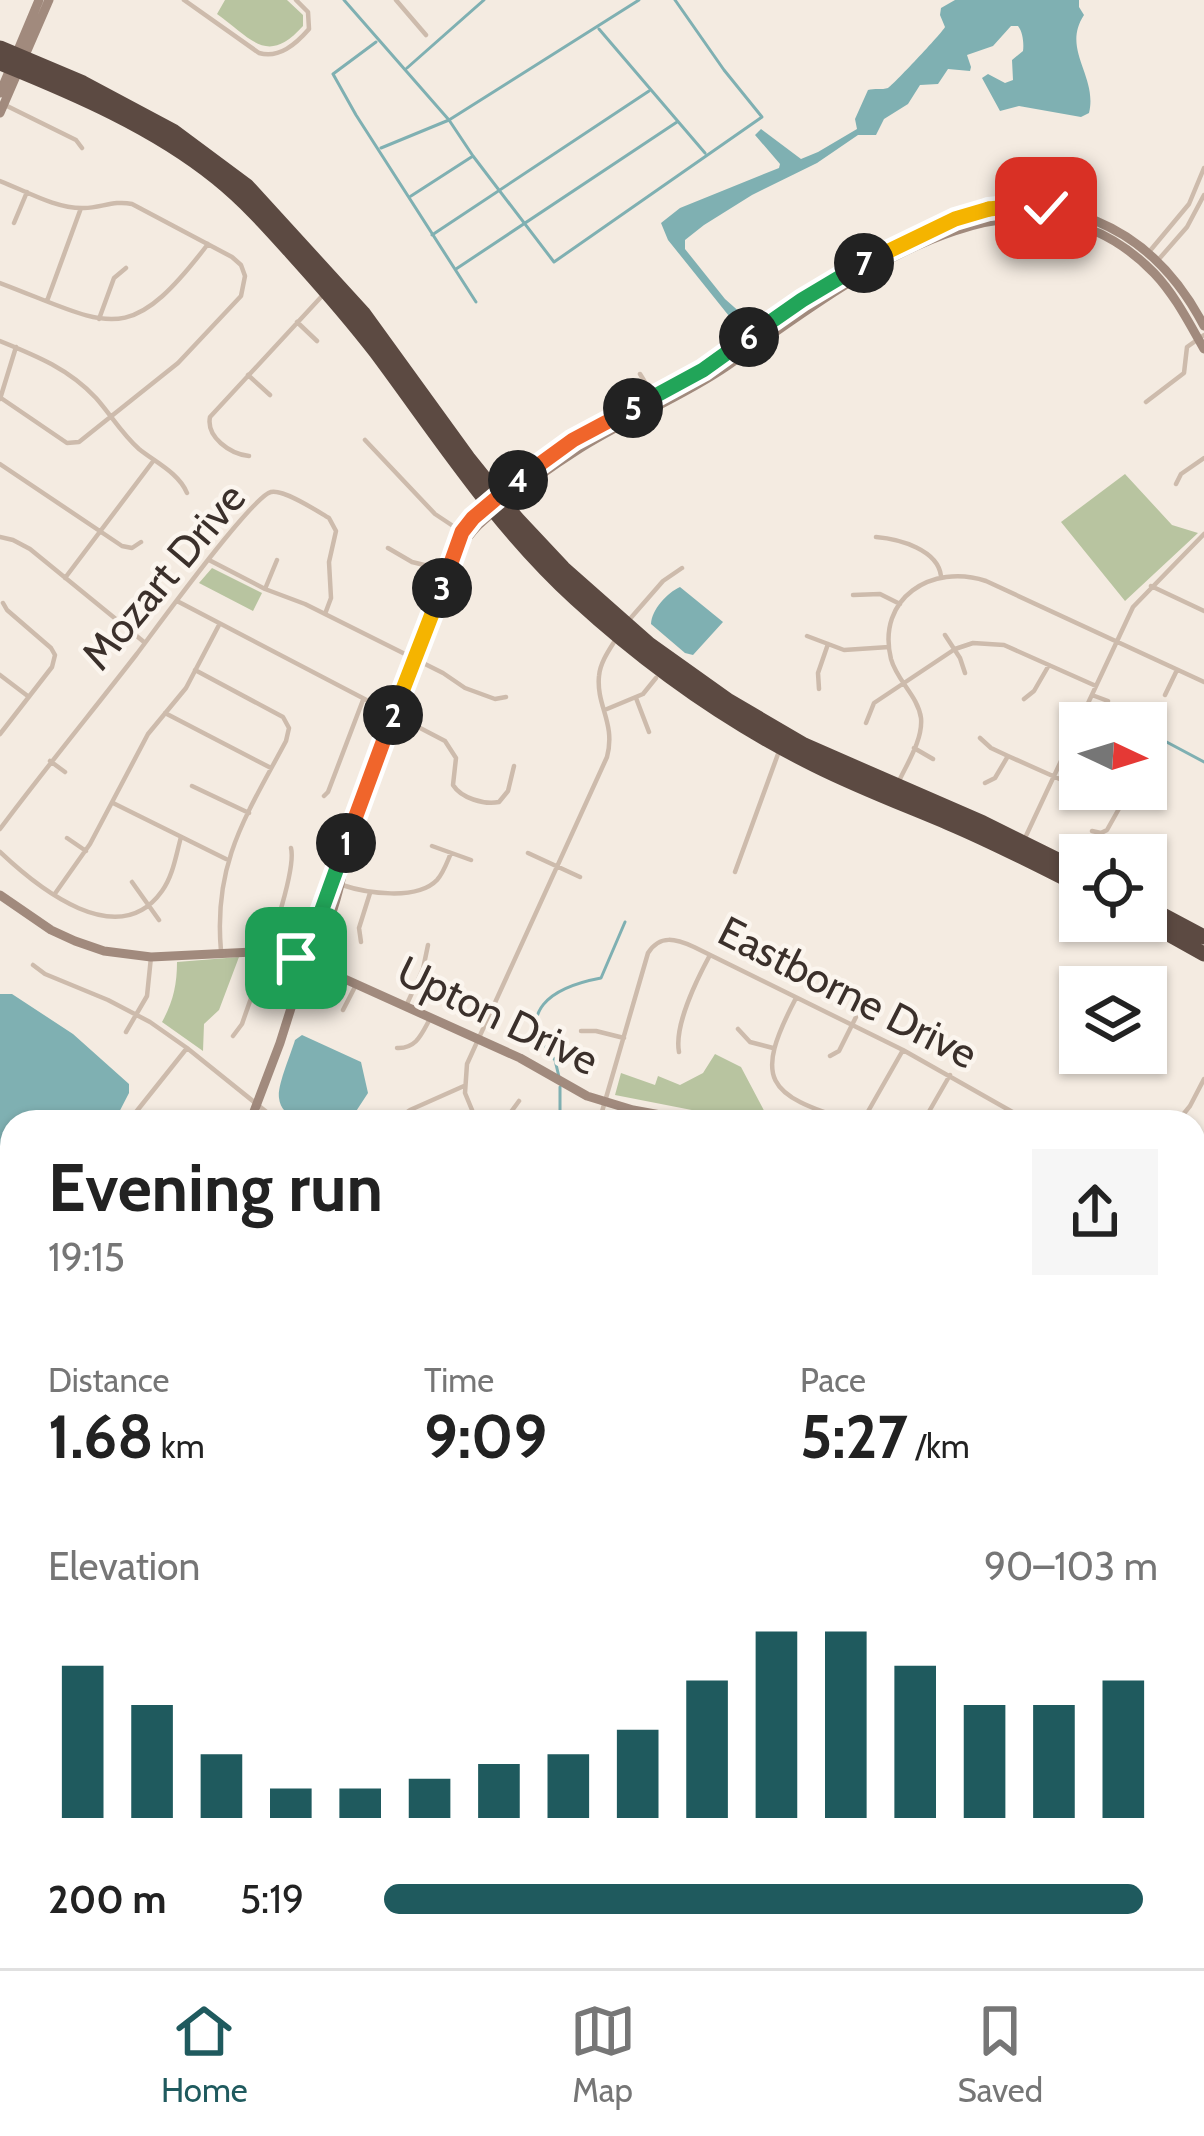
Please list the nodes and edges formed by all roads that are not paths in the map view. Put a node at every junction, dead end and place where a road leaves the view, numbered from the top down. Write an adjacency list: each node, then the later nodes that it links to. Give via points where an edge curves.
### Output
1 (39, 0): 8 (street)
2 (50, 0): 8 (street)
3 (184, 0): 4 (street, via 269,56 309,28)
4 (296, 0)
5 (396, 0): 6 (street)
6 (426, 35)
7 (0, 48): 8 (highway)
8 (15, 63): 9 (street); 21 (highway, via 202,166); 43 (highway, via 83,83 173,131 247,186 370,321)
9 (1, 104): 10 (street)
10 (82, 148)
11 (1204, 168): 18 (street)
12 (0, 181): 13 (street)
13 (28, 192): 15 (street); 16 (street)
14 (1204, 195): 18 (street, via 1187,226)
15 (81, 208): 17 (street, via 128,203); 22 (street)
16 (14, 223)
17 (208, 244): 23 (street, via 145,312); 35 (street, via 241,265 241,296)
18 (1149, 260): 25 (street); 33 (street, via 1089,218 1046,208 986,210 874,264)
19 (126, 268): 23 (street, via 114,278)
20 (0, 283): 22 (street)
21 (326, 292): 24 (street); 43 (highway)
22 (46, 301): 23 (street)
23 (99, 320)
24 (297, 322): 27 (street); 30 (street)
25 (1202, 338): 34 (street, via 1186,348 1184,373)
26 (0, 341): 28 (street)
27 (317, 341)
28 (16, 347): 32 (street); 35 (street, via 62,369)
29 (640, 374): 33 (street)
30 (248, 375): 31 (street); 37 (street, via 209,425)
31 (270, 395)
32 (0, 399): 35 (street, via 71,444)
33 (657, 402): 43 (street, via 573,440)
34 (1145, 402)
35 (112, 418): 39 (street)
36 (365, 440): 45 (street)
37 (249, 457)
38 (1204, 458): 41 (street)
39 (154, 460): 42 (street); 44 (street)
40 (0, 464): 44 (street)
41 (1177, 484)
42 (187, 493)
43 (496, 504): 45 (street); 51 (street); 67 (highway)
44 (99, 532): 49 (street, via 124,547); 57 (street)
45 (462, 532): 51 (street)
46 (1204, 534): 58 (street)
47 (0, 537): 57 (street, via 21,543)
48 (877, 537): 56 (street, via 933,557)
49 (141, 542)
50 (388, 548): 55 (street)
51 (458, 548): 55 (street)
52 (209, 560): 59 (street); 61 (street, Mozart Drive); 65 (street, Mozart Drive, via 265,495 282,493 336,527)
53 (277, 560): 59 (street)
54 (682, 568): 67 (street)
55 (449, 572): 75 (street)
56 (941, 576): 63 (street); 70 (street, via 986,580)
57 (65, 578): 71 (street)
58 (1151, 586): 64 (street); 70 (street)
59 (265, 589): 65 (street)
60 (853, 595): 63 (street, via 880,594)
61 (177, 601): 66 (street); 71 (street, Mozart Drive)
62 (3, 603): 88 (street, via 55,655)
63 (900, 604): 73 (street)
64 (1204, 611)
65 (325, 614): 75 (street)
66 (220, 624): 77 (street); 92 (street)
67 (622, 630): 94 (street, via 599,675); 101 (highway, via 690,691)
68 (946, 635): 74 (street)
69 (807, 636): 72 (street)
70 (1117, 642): 78 (street); 84 (street)
71 (145, 643): 105 (street, Mozart Drive)
72 (829, 644): 73 (street); 85 (street)
73 (889, 647): 83 (street)
74 (955, 649): 76 (street, via 998,643); 79 (street); 83 (street)
75 (413, 660): 89 (street, via 469,690); 96 (street)
76 (1048, 665): 84 (street); 91 (street)
77 (195, 670): 95 (street); 107 (street, via 286,720 289,732)
78 (1177, 670): 82 (street); 87 (street)
79 (965, 673)
80 (0, 675): 88 (street)
81 (656, 678): 90 (street)
82 (1204, 682)
83 (903, 684): 97 (street, via 874,704); 102 (street, via 920,713)
84 (1096, 686): 86 (street)
85 (819, 688)
86 (1092, 694): 93 (street); 109 (street)
87 (1166, 695)
88 (29, 697): 99 (street)
89 (506, 698)
90 (636, 698): 94 (street); 98 (street)
91 (1024, 699)
92 (363, 700): 96 (street); 114 (street)
93 (1108, 701)
94 (605, 710): 132 (street, via 607,758)
95 (164, 712): 107 (street); 115 (street)
96 (393, 716): 106 (street, via 448,744 453,784 465,796 499,802); 137 (street)
97 (866, 723)
98 (649, 732)
99 (0, 734)
100 (980, 737): 103 (street)
101 (783, 741): 113 (highway); 133 (street)
102 (914, 748): 104 (street); 113 (street)
103 (1008, 756): 109 (street); 111 (street)
104 (933, 759)
105 (50, 761): 108 (street); 118 (street, Mozart Drive)
106 (514, 766)
107 (272, 768): 117 (street)
108 (65, 772)
109 (1053, 778): 110 (street); 124 (street)
110 (1059, 781)
111 (985, 783)
112 (192, 786): 117 (street)
113 (894, 793): 124 (highway)
114 (324, 796)
115 (113, 803): 120 (street); 125 (street)
116 (1118, 810): 119 (street, via 1105,832)
117 (249, 813): 129 (street)
118 (0, 830)
119 (1092, 831)
120 (181, 837): 129 (street); 141 (street, via 168,882)
121 (67, 838): 125 (street)
122 (432, 846): 127 (street)
123 (291, 848): 149 (street)
124 (1021, 848): 131 (highway); 134 (highway)
125 (86, 851): 140 (street)
126 (0, 852): 140 (street)
127 (451, 853): 130 (street); 138 (street, via 428,886)
128 (528, 854): 132 (street)
129 (227, 860): 148 (street)
130 (471, 860)
131 (1059, 863)
132 (556, 866): 135 (street); 168 (street)
133 (735, 872)
134 (1059, 872)
135 (580, 877)
136 (132, 882): 141 (street)
137 (335, 883): 138 (street); 153 (street)
138 (370, 892): 146 (street)
139 (0, 895): 152 (street, Upton Drive, via 75,941)
140 (54, 896): 141 (street, via 108,917)
141 (148, 905): 143 (street)
142 (1167, 917): 145 (highway)
143 (159, 920)
144 (1167, 933): 150 (highway)
145 (1204, 937)
146 (361, 942)
147 (428, 945): 158 (street)
148 (220, 952): 149 (street, Upton Drive); 152 (street, Upton Drive)
149 (266, 953): 153 (street, Upton Drive); 166 (street)
150 (1204, 953)
151 (710, 956): 156 (street, Eastborne Drive); 167 (street, Eastborne Drive, via 675,939 652,947); 173 (street)
152 (151, 957): 160 (street)
153 (307, 962): 155 (street, Upton Drive); 180 (street)
154 (33, 964): 160 (street)
155 (357, 983): 158 (street, Upton Drive); 159 (street)
156 (796, 998): 162 (street, Eastborne Drive); 171 (street)
157 (862, 1005): 162 (street)
158 (406, 1006): 161 (street, Upton Drive)
159 (343, 1010)
160 (136, 1015): 165 (street); 169 (street)
161 (431, 1017): 168 (street, Upton Drive); 170 (street, via 415,1044)
162 (852, 1025): 172 (street, Eastborne Drive); 174 (street)
163 (738, 1029): 171 (street)
164 (581, 1031): 167 (street)
165 (126, 1032)
166 (233, 1036)
167 (624, 1038): 179 (street, Eastborne Drive)
168 (478, 1039): 177 (street); 179 (street, Upton Drive)
169 (187, 1048): 180 (street); 181 (street)
170 (397, 1048)
171 (773, 1048): 189 (street, via 774,1076 788,1095)
172 (903, 1050): 175 (street, Eastborne Drive); 190 (street)
173 (679, 1052)
174 (830, 1056)
175 (950, 1075): 191 (street); 192 (street, Eastborne Drive)
176 (1204, 1079): 193 (street)
177 (464, 1086): 184 (street); 185 (street)
178 (519, 1101): 186 (street)
179 (604, 1102): 187 (street, Eastborne Drive); 188 (street, Upton Drive)
180 (259, 1104): 182 (street); 183 (street)
181 (138, 1110)
182 (256, 1110)
183 (266, 1110)
184 (410, 1110)
185 (471, 1110)
186 (512, 1110)
187 (602, 1110)
188 (630, 1110)
189 (816, 1110)
190 (869, 1110)
191 (931, 1110)
192 (1010, 1110)
193 (1187, 1110)

